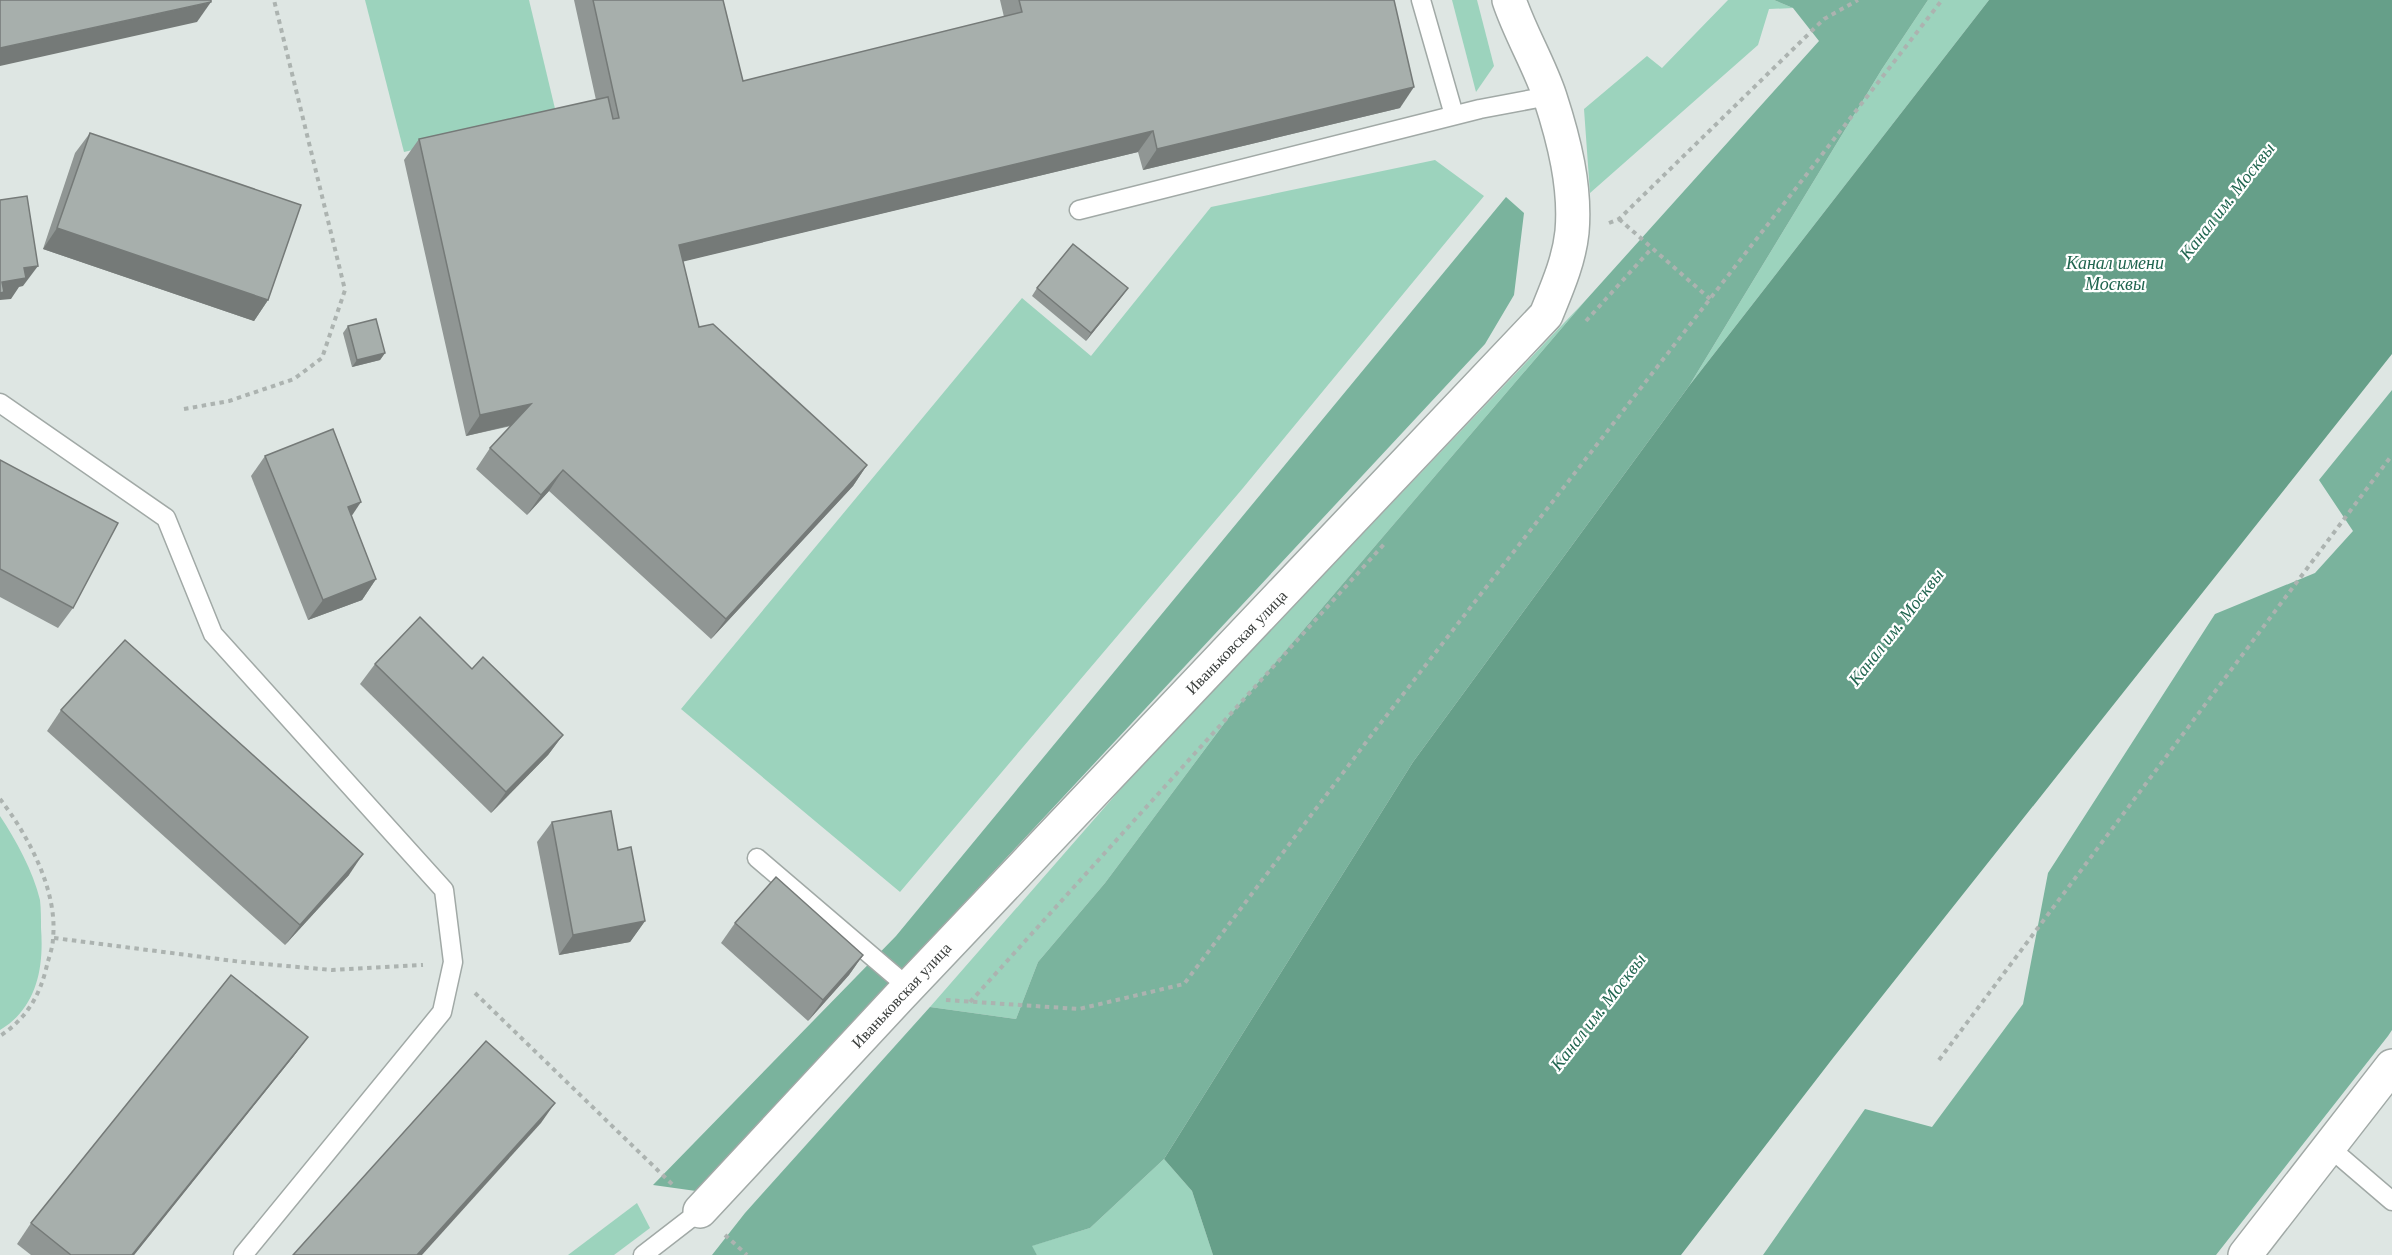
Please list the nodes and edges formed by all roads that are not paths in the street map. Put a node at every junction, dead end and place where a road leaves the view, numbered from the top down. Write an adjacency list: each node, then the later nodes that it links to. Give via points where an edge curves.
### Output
1 (1421, 0): 4 (lane)
2 (1509, 0): 3 (street, Иваньковская улица)
3 (1549, 96): 4 (lane); 8 (street, Иваньковская улица, via 1571,178 1572,232 1563,275 1546,315)
4 (1454, 115): 5 (lane)
5 (1079, 210)
6 (0, 403): 13 (lane, via 166,518 213,634 444,890 453,967 442,1012)
7 (757, 858): 8 (lane)
8 (904, 991): 12 (street, Иваньковская улица)
9 (2392, 1066): 10 (street)
10 (2329, 1147): 11 (lane); 15 (street)
11 (2392, 1201)
12 (700, 1210): 14 (lane)
13 (243, 1255)
14 (643, 1255)
15 (2245, 1255)

